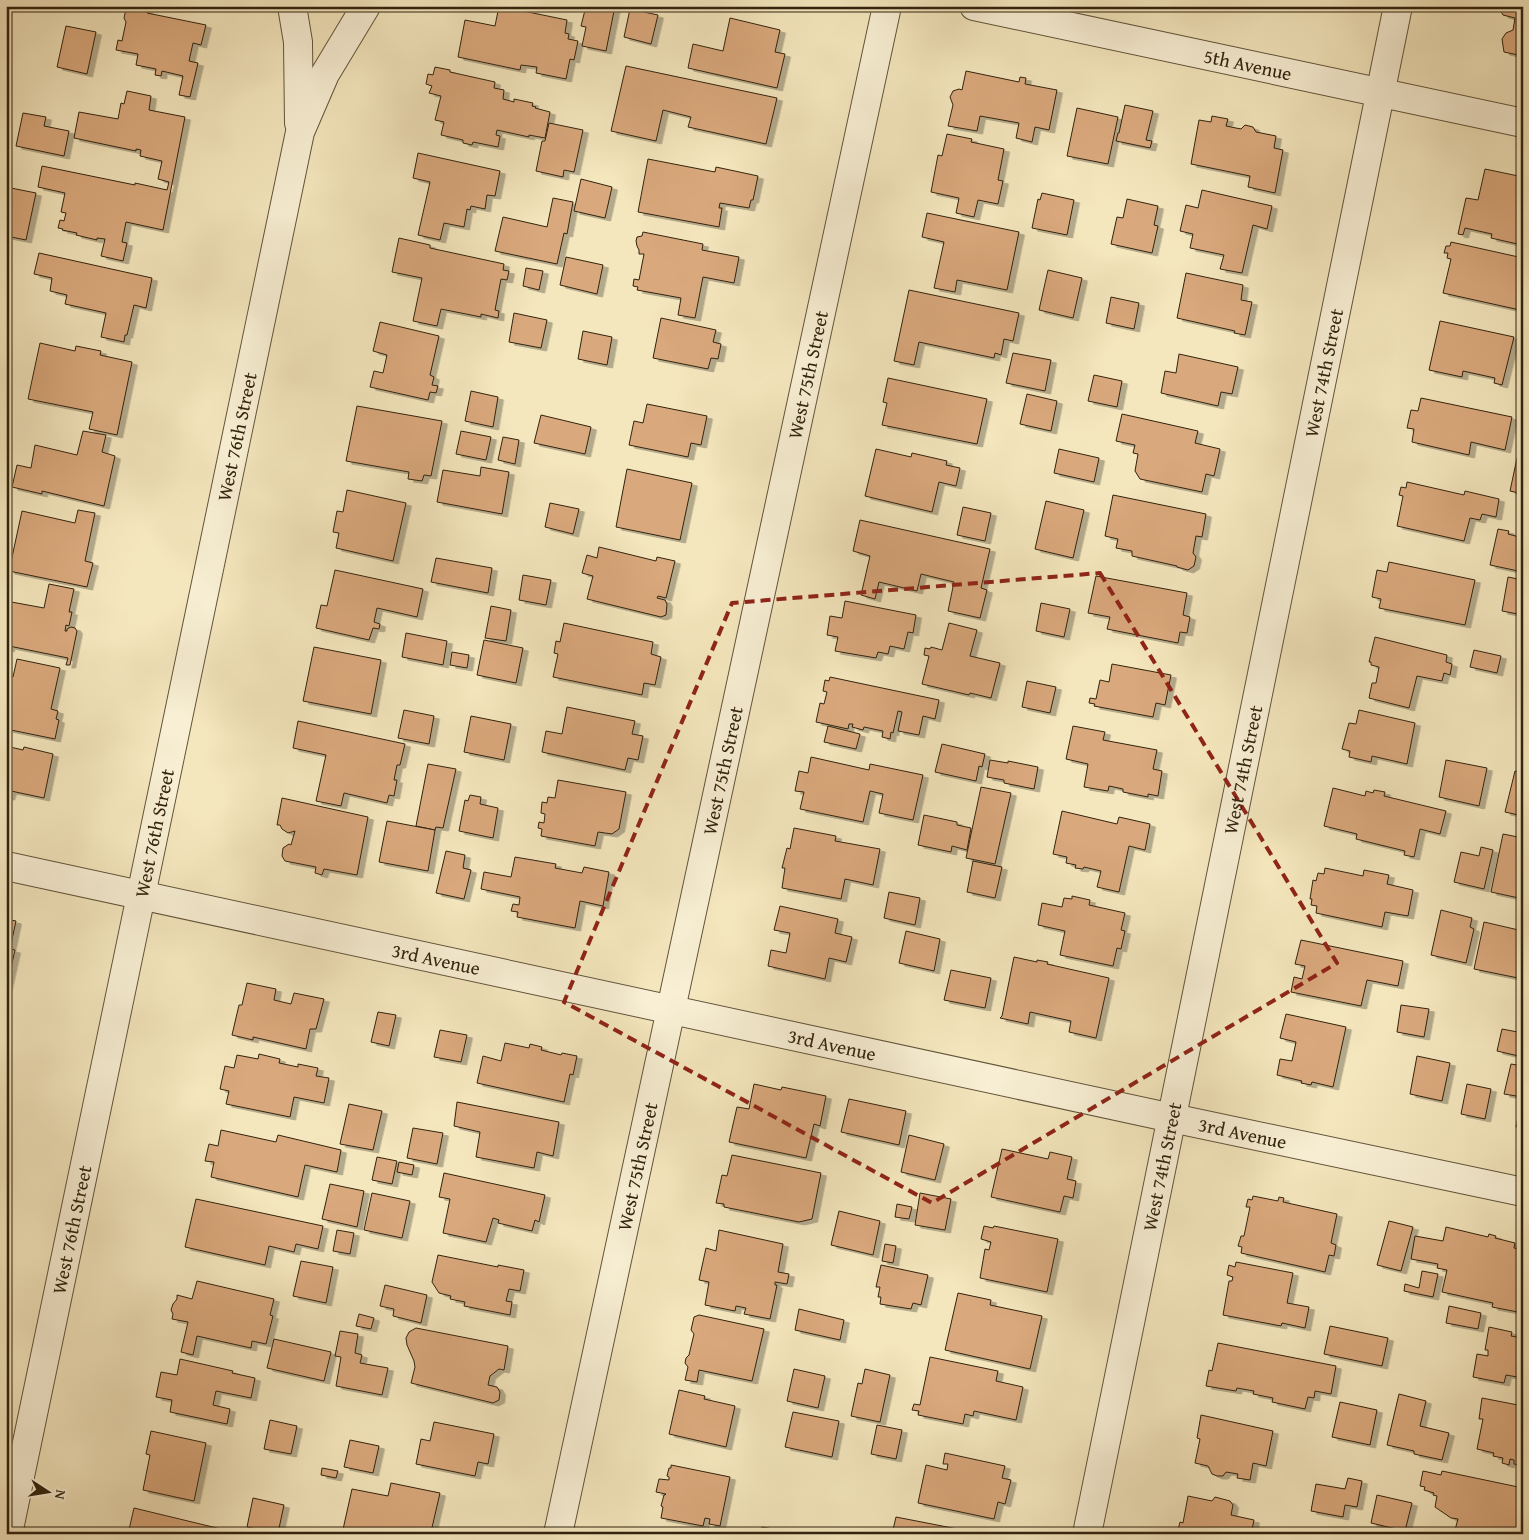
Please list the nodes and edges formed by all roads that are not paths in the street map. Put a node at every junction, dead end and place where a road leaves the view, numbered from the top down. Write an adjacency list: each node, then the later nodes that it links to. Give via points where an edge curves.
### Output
1 (292, 6): 8 (street, West 76th Street, via 298,42)
2 (366, 6): 8 (street, West 76th Street, via 325,74)
3 (887, 6): 11 (street, West 75th Street)
4 (974, 6): 6 (street, 5th Avenue)
5 (1398, 6): 6 (street, West 74th Street)
6 (1380, 92): 7 (street, 5th Avenue); 12 (street, West 74th Street)
7 (1523, 122)
8 (300, 132): 10 (street, West 76th Street)
9 (6, 866): 10 (street, 3rd Avenue)
10 (141, 895): 11 (street, 3rd Avenue); 14 (street, West 76th Street)
11 (671, 1009): 12 (street, 3rd Avenue); 15 (street, West 75th Street)
12 (1172, 1118): 13 (street, 3rd Avenue); 16 (street, West 74th Street)
13 (1523, 1192)
14 (8, 1534)
15 (558, 1534)
16 (1087, 1534)

